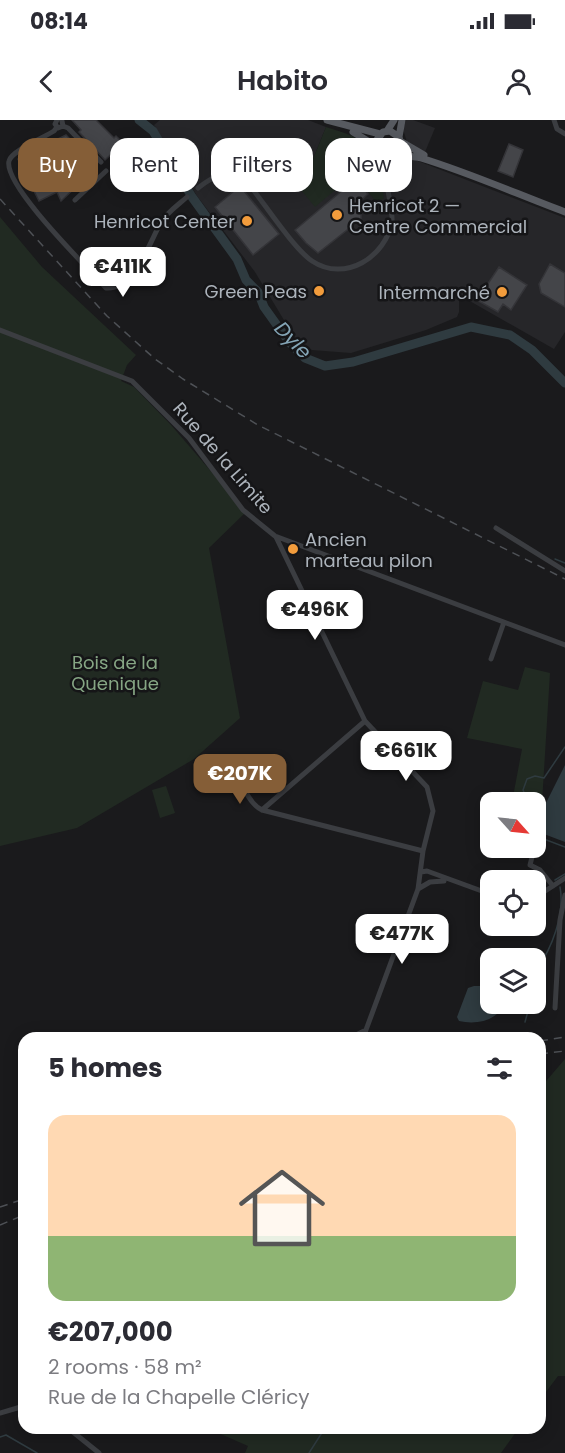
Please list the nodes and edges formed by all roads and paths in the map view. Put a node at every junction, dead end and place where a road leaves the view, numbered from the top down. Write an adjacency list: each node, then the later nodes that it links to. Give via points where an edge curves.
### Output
1 (327, 120): 6 (main road)
2 (394, 120): 7 (main road)
3 (402, 120): 12 (main road)
4 (554, 120): 8 (street, via 557,129)
5 (60, 122): 15 (street); 21 (street, via 54,131 13,154 10,171 44,221 106,288 118,287 136,269 161,223)
6 (341, 126): 7 (main road); 9 (main road)
7 (383, 133): 10 (main road); 11 (main road, via 395,133)
8 (565, 134)
9 (360, 138)
10 (379, 138)
11 (399, 138)
12 (400, 138)
13 (412, 146): 16 (main road)
14 (412, 155): 16 (main road)
15 (101, 162)
16 (440, 164): 23 (main road)
17 (106, 171): 22 (street)
18 (199, 187): 20 (street, via 213,176 227,173 240,177 310,260 344,270 375,255 388,235 392,219)
19 (387, 192): 20 (street)
20 (388, 195)
21 (187, 197)
22 (75, 200)
23 (565, 212)
24 (0, 330): 26 (street, Rue de la Limite, via 132,381 189,438 243,510)
25 (496, 528): 29 (street)
26 (275, 536): 27 (street, Rue de la Limite); 28 (street)
27 (290, 542): 28 (street); 30 (street, Rue de la Limite)
28 (285, 552): 33 (street)
29 (565, 571)
30 (504, 622): 31 (street, Rue de la Limite); 32 (street)
31 (565, 645)
32 (491, 659)
33 (365, 721): 35 (street); 36 (street, via 427,787 433,810)
34 (234, 778): 35 (street)
35 (262, 810): 36 (street)
36 (423, 850): 38 (street)
37 (533, 858): 42 (street, via 530,865 540,870)
38 (426, 872): 40 (street); 41 (street); 41 (street)
39 (565, 878): 42 (street)
40 (449, 881): 41 (street); 43 (street)
41 (425, 882): 47 (street, via 418,889)
42 (553, 886): 44 (street)
43 (480, 891)
44 (546, 891)
45 (565, 896): 46 (street)
46 (555, 1008)
47 (364, 1031)
48 (18, 1408): 49 (street)
49 (0, 1413)
50 (75, 1434): 51 (street)
51 (99, 1453)

